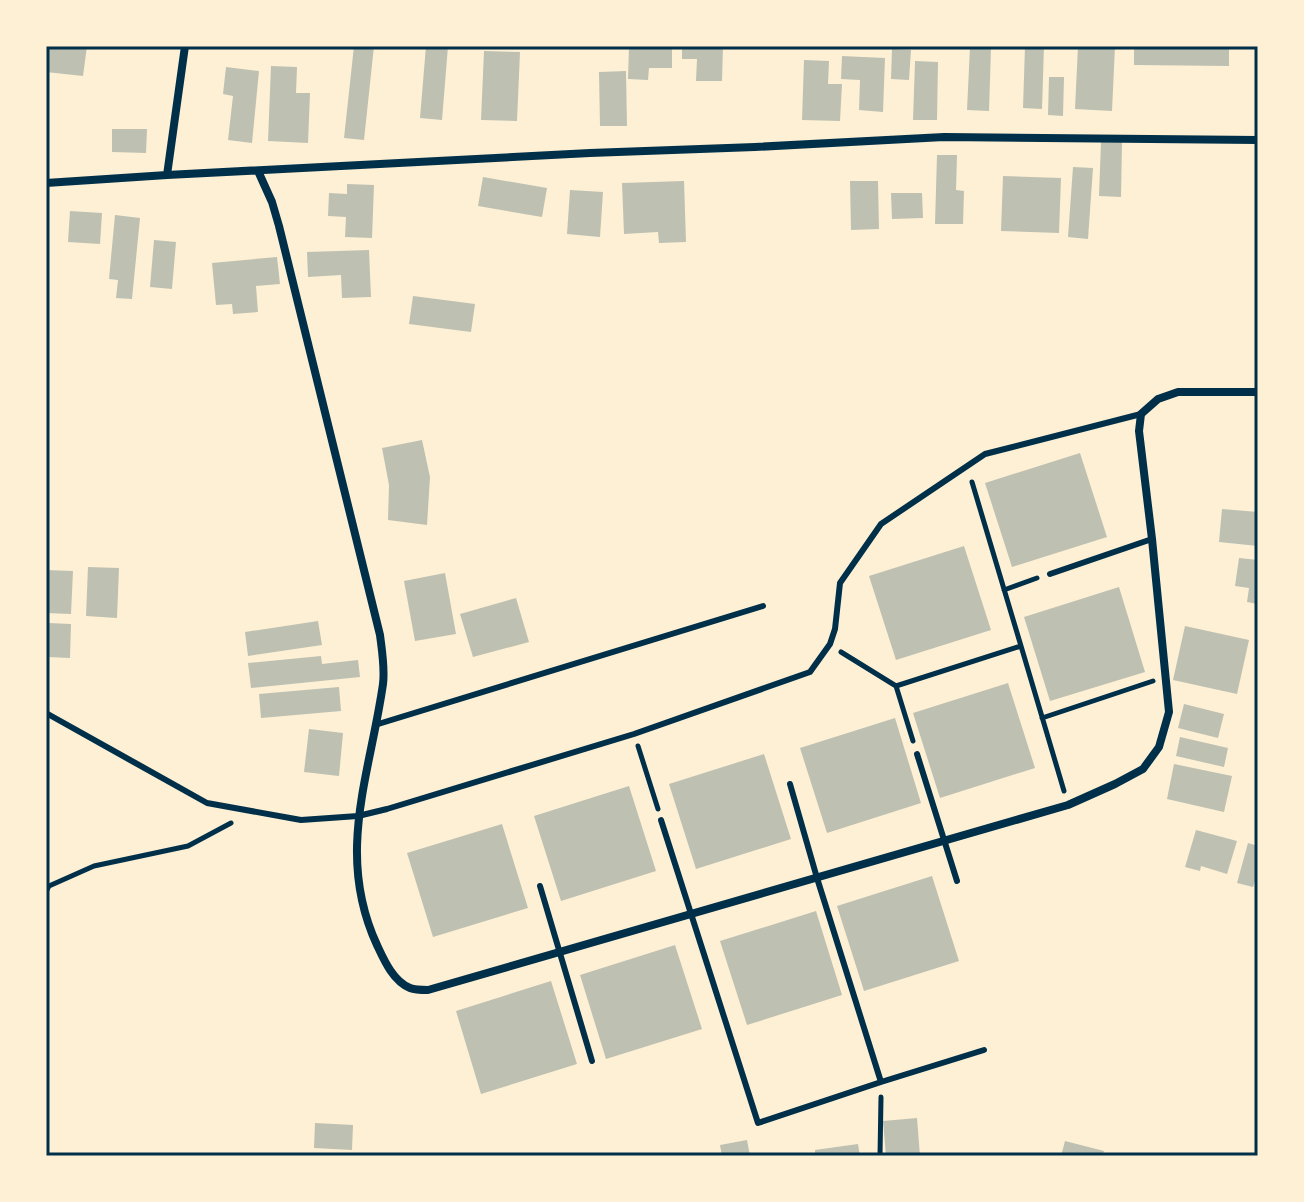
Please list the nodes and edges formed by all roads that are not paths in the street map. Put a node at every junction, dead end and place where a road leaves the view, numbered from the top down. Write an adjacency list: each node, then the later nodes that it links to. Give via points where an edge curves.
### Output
1 (185, 46): 4 (street)
2 (1258, 140): 3 (street, via 944,137)
3 (258, 171): 4 (street); 12 (street, via 279,226 380,635 383,680)
4 (167, 175): 5 (street)
5 (46, 183)
6 (1258, 392): 7 (street, via 1178,392 1158,399)
7 (1141, 414): 8 (street); 15 (lane, via 985,454 881,524 840,583 830,644 810,672 634,734)
8 (1152, 539): 9 (lane); 17 (street, via 1169,712 1159,747 1143,769 1068,805)
9 (1050, 574)
10 (763, 606): 12 (lane)
11 (46, 713): 15 (lane, via 207,803 301,820)
12 (375, 725): 15 (street)
13 (917, 754): 17 (lane)
14 (790, 784): 18 (lane)
15 (358, 816): 22 (street, via 356,870 370,929 385,962 410,988 428,990)
16 (661, 820): 21 (lane)
17 (944, 840): 18 (street); 19 (lane)
18 (817, 878): 21 (street); 25 (lane)
19 (957, 881)
20 (540, 886): 22 (lane)
21 (691, 913): 22 (street); 25 (lane, via 758,1123)
22 (561, 952): 24 (lane)
23 (984, 1050): 25 (lane)
24 (592, 1061)
25 (881, 1082)

